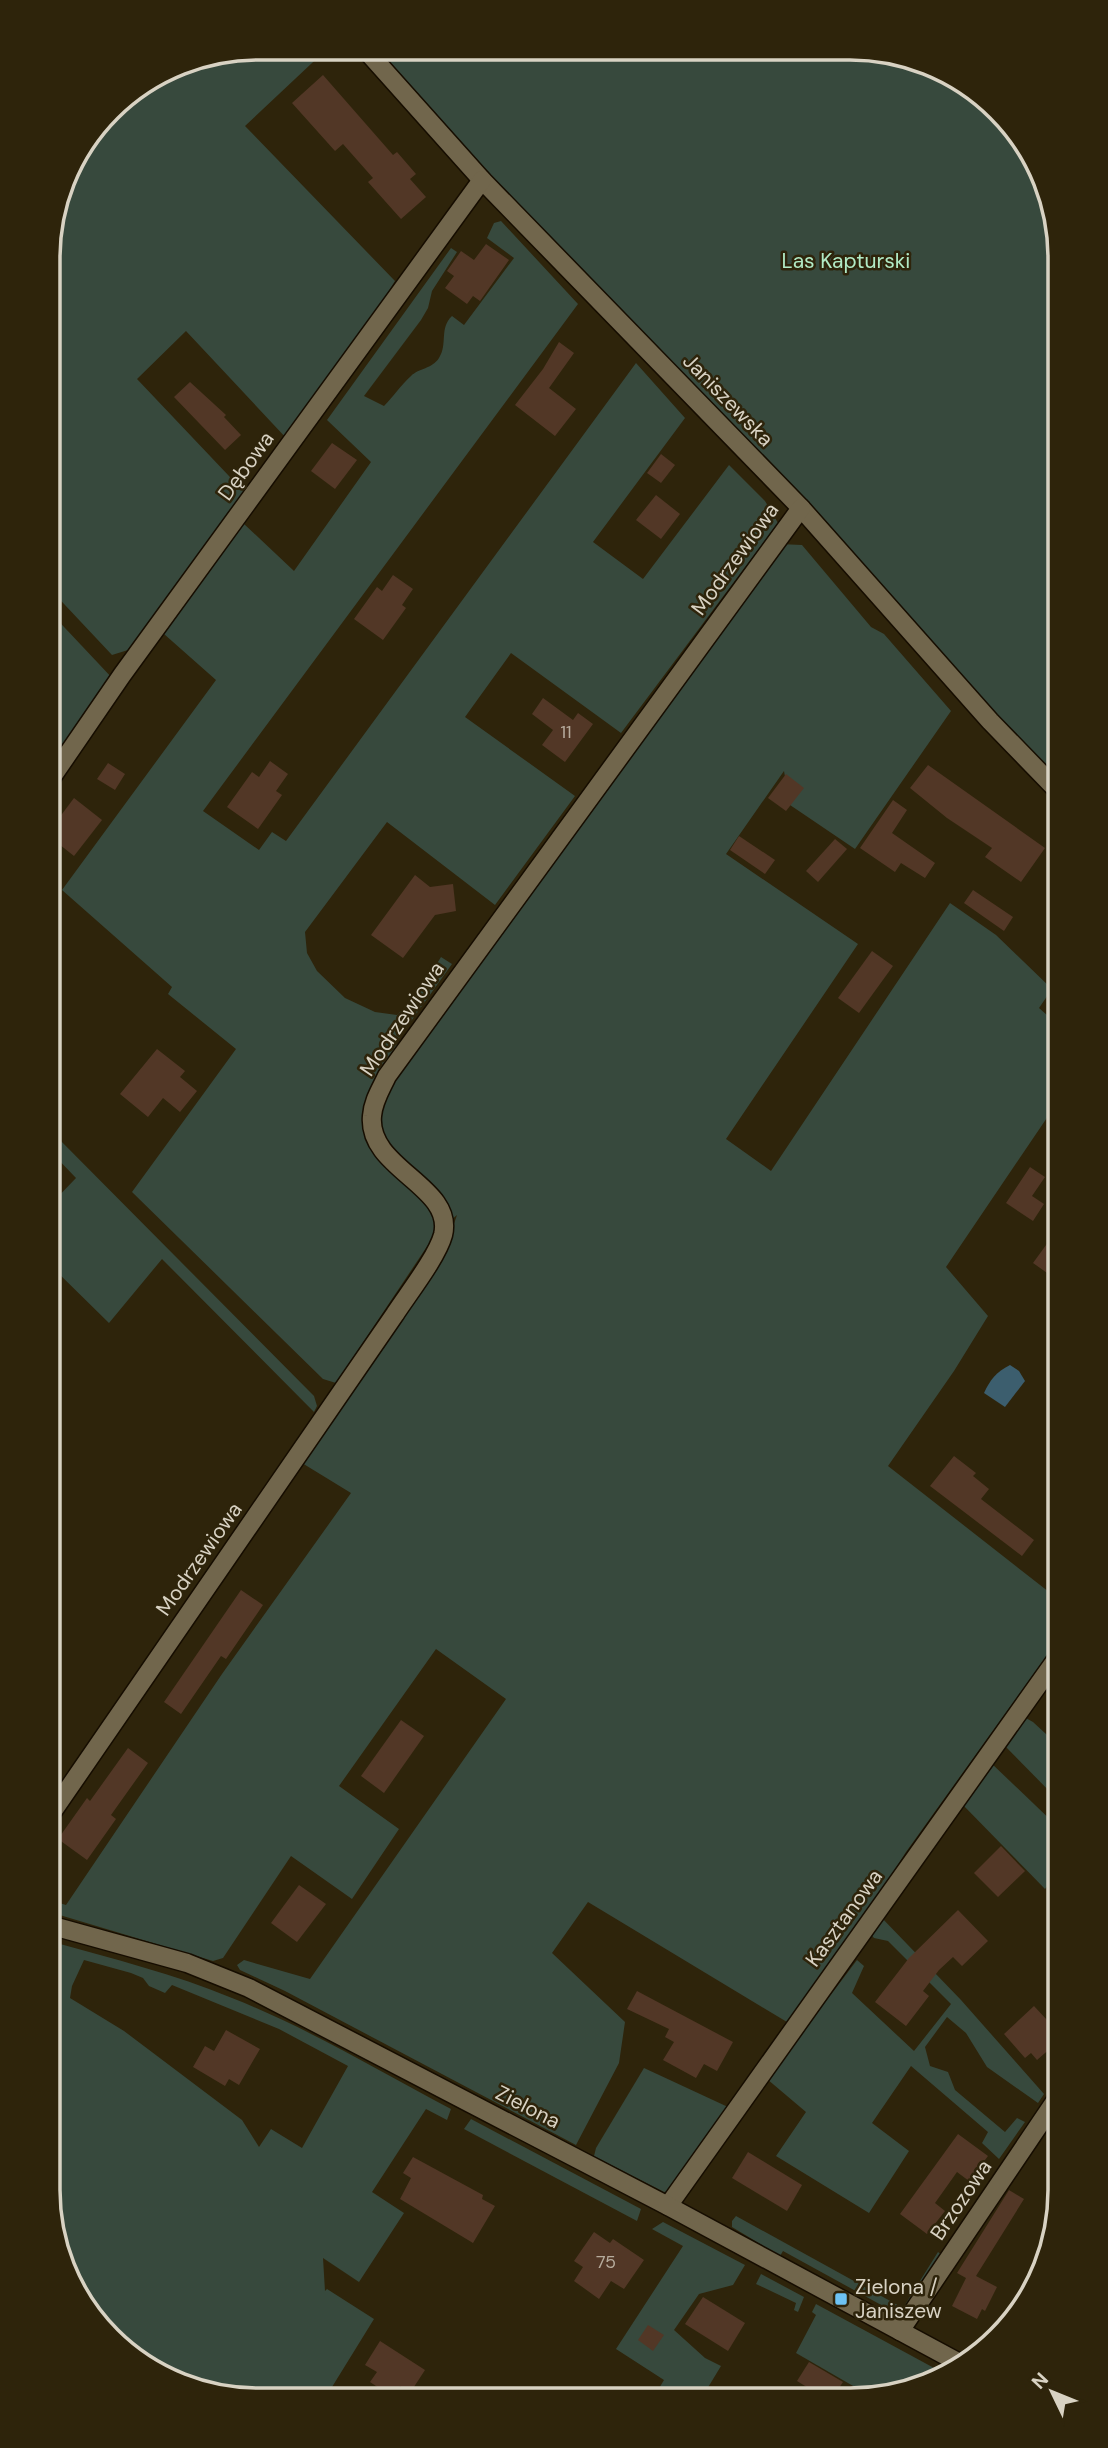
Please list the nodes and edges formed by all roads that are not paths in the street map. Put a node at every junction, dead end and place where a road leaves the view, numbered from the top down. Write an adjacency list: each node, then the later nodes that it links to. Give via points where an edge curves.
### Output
1 (375, 60): 2 (street, Janiszewska)
2 (482, 180): 3 (street, Janiszewska); 4 (street, Dębowa)
3 (801, 508): 5 (street, Janiszewska); 7 (street, Modrzewiowa, via 387,1076 375,1101 372,1130 394,1164 438,1205 444,1219 443,1236 387,1326)
4 (60, 766)
5 (1048, 781)
6 (1048, 1671): 10 (street, Kasztanowa)
7 (59, 1802)
8 (59, 1928): 10 (street, Zielona, via 187,1963 249,1988)
9 (1048, 2113): 11 (street, Brzozowa)
10 (668, 2206): 11 (street, Zielona)
11 (900, 2331): 12 (street, Zielona)
12 (953, 2360)

